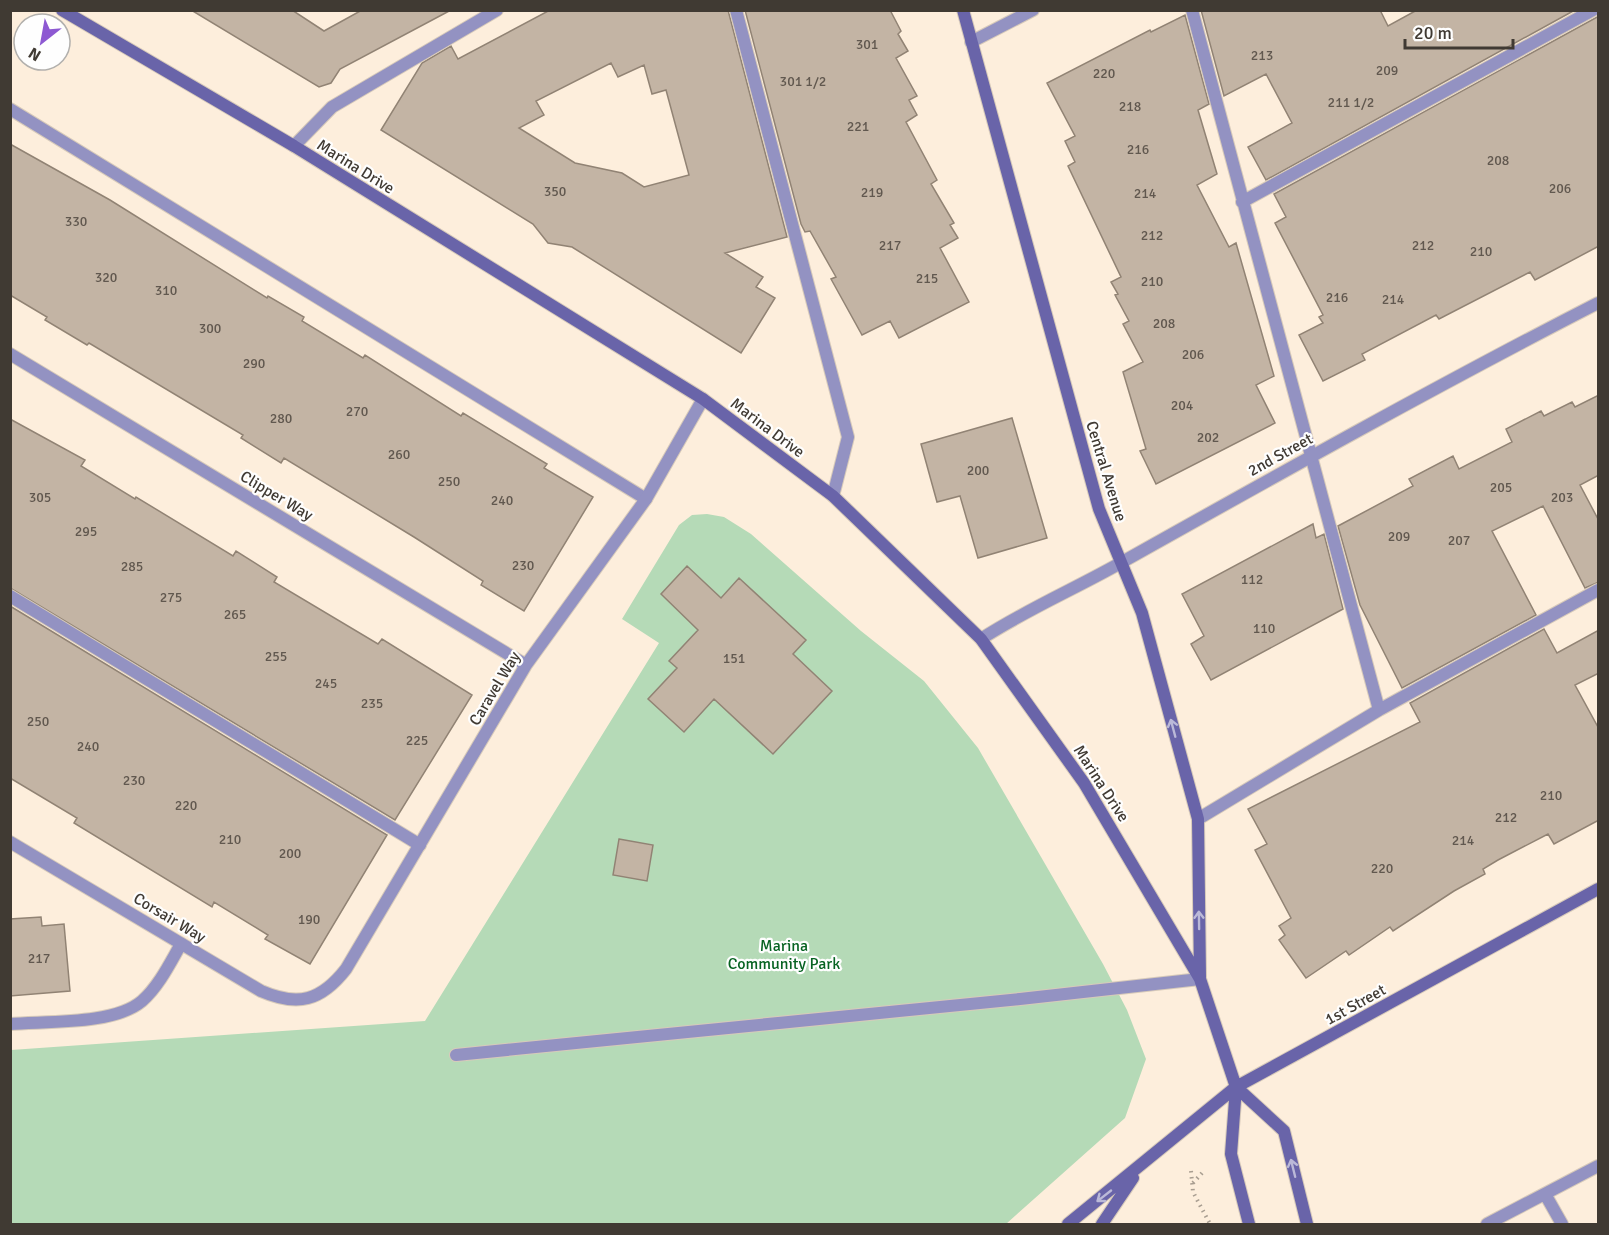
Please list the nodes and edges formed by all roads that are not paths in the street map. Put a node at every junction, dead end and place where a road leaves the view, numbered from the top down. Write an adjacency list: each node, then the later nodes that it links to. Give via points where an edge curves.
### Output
1 (62, 10): 10 (main road, Marina Drive)
2 (497, 10): 10 (street, via 332,107)
3 (736, 10): 16 (street, via 848,436)
4 (963, 10): 8 (main road, Central Avenue)
5 (1033, 10): 8 (street)
6 (1192, 10): 11 (street)
7 (1593, 10): 11 (street)
8 (971, 42): 18 (main road, Central Avenue, via 1099,509)
9 (10, 109): 17 (street)
10 (294, 146): 14 (main road, Marina Drive)
11 (1242, 202): 15 (street)
12 (1597, 307): 15 (street, 2nd Street)
13 (10, 354): 22 (street, Clipper Way)
14 (703, 399): 16 (main road, Marina Drive); 17 (street, Caravel Way)
15 (1310, 457): 18 (street, 2nd Street); 23 (street)
16 (833, 496): 21 (main road, Marina Drive)
17 (646, 499): 22 (street, Caravel Way)
18 (1122, 562): 21 (street, 2nd Street, via 1017,615); 24 (main road, Central Avenue, one-way to 18, via 1142,613)
19 (1599, 590): 23 (street)
20 (10, 596): 26 (street)
21 (981, 639): 29 (main road, Marina Drive, via 1084,783)
22 (526, 665): 26 (street, Caravel Way)
23 (1379, 710): 24 (street)
24 (1198, 819): 29 (main road, Central Avenue, one-way to 24)
25 (10, 842): 28 (street, Corsair Way)
26 (420, 844): 30 (street, Caravel Way, via 346,969)
27 (1599, 889): 33 (main road, 1st Street)
28 (182, 944): 30 (street, Corsair Way, via 279,999); 31 (street, via 141,1002 108,1017)
29 (1200, 979): 32 (street); 33 (main road, Marina Drive)
30 (318, 996)
31 (10, 1024)
32 (456, 1055)
33 (1236, 1087): 35 (main road, 1st Street); 39 (main road, Marina Drive, via 1231,1154); 40 (main road, Marina Drive, one-way to 33, via 1284,1131)
34 (1599, 1166): 36 (street)
35 (1141, 1167): 37 (main road, 1st Street, one-way to 37); 38 (main road, 1st Street)
36 (1545, 1194): 41 (street); 42 (street)
37 (1068, 1224)
38 (1102, 1224)
39 (1250, 1224)
40 (1307, 1224)
41 (1487, 1224)
42 (1563, 1224)

